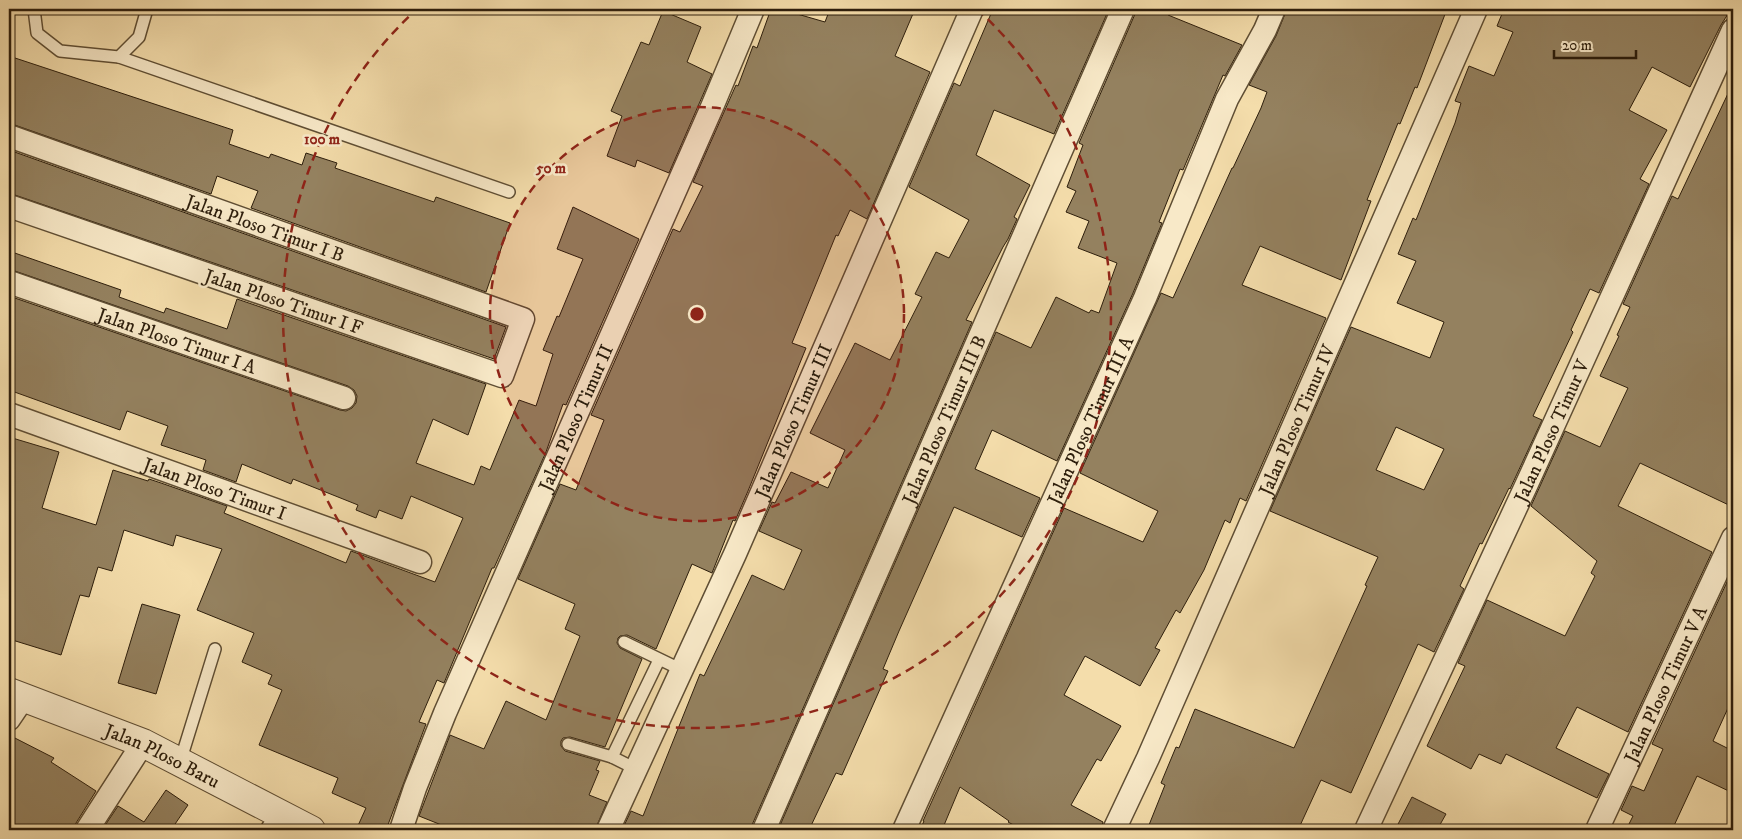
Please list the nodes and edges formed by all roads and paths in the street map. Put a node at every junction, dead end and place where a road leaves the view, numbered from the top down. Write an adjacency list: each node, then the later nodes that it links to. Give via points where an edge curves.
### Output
1 (34, 9): 9 (lane, via 38,33 60,51)
2 (148, 9): 9 (lane, via 139,37)
3 (753, 9): 33 (street, Jalan Ploso Timur II, via 445,713)
4 (972, 9): 22 (street, Jalan Ploso Timur III)
5 (1123, 9): 35 (street, Jalan Ploso Timur III B)
6 (1274, 9): 36 (street, Jalan Ploso Timur III A, via 1227,99 1145,298)
7 (1476, 9): 37 (street, Jalan Ploso Timur IV)
8 (1733, 30): 38 (street, Jalan Ploso Timur V)
9 (119, 57): 11 (lane)
10 (9, 136): 14 (street, Jalan Ploso Timur I B)
11 (509, 192)
12 (9, 206): 14 (street, Jalan Ploso Timur I F, via 502,376)
13 (9, 282): 15 (street, Jalan Ploso Timur I A)
14 (523, 319)
15 (344, 398)
16 (9, 414): 18 (street, Jalan Ploso Timur I)
17 (1733, 538): 39 (street, Jalan Ploso Timur V A)
18 (420, 562)
19 (624, 642): 21 (lane)
20 (216, 649): 28 (lane)
21 (659, 660): 22 (lane); 27 (lane)
22 (682, 670): 29 (street, Jalan Ploso Timur III)
23 (16, 694): 24 (street); 25 (street, Jalan Ploso Baru)
24 (9, 719)
25 (143, 743): 28 (street, Jalan Ploso Baru); 31 (street)
26 (568, 744): 27 (lane)
27 (612, 757): 29 (lane)
28 (180, 762): 30 (street, Jalan Ploso Baru)
29 (636, 769): 34 (street, Jalan Ploso Timur III)
30 (277, 823): 32 (street, Jalan Ploso Baru)
31 (87, 830)
32 (312, 830)
33 (401, 830)
34 (608, 830)
35 (764, 830)
36 (904, 830)
37 (1114, 830)
38 (1366, 830)
39 (1597, 830)

